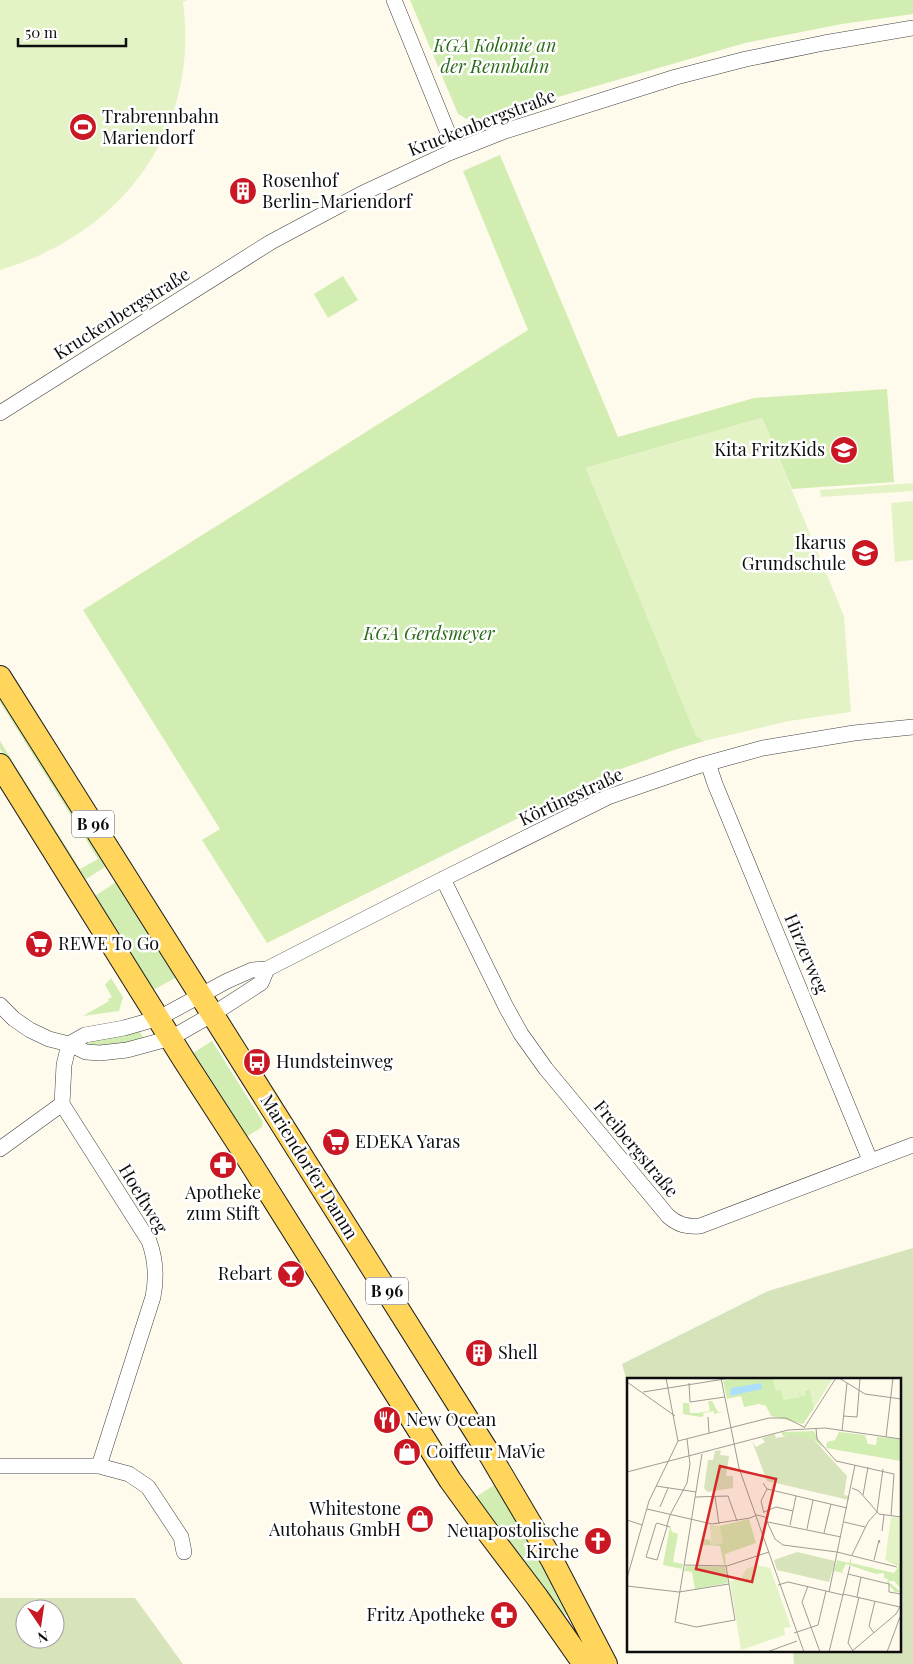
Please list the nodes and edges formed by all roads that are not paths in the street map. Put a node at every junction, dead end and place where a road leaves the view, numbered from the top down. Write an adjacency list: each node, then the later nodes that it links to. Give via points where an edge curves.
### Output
1 (394, 0): 3 (street)
2 (913, 28): 3 (street, Kruckenbergstraße, via 746,59 676,77)
3 (455, 150): 4 (street, Kruckenbergstraße, via 361,194 271,242)
4 (0, 413)
5 (0, 677): 11 (main road, Mariendorfer Damm / B 96)
6 (913, 727): 7 (street, Körtingstraße, via 793,742)
7 (708, 763): 9 (street, Körtingstraße, via 608,797); 20 (street, Hirzerweg)
8 (0, 765): 14 (main road, B 96)
9 (444, 879): 10 (street, Körtingstraße); 20 (street, Freibergstraße, via 521,1034 546,1069 674,1221 681,1225 700,1226)
10 (267, 969): 11 (street, Körtingstraße, via 252,970); 13 (street, Körtingstraße, via 261,983)
11 (201, 995): 13 (main road, Mariendorfer Damm / B 96); 14 (street)
12 (0, 1005): 16 (street, via 30,1030)
13 (213, 1014): 15 (street, Körtingstraße); 25 (main road, Mariendorfer Damm / B 96, via 490,1455 552,1560)
14 (159, 1018): 15 (main road, B 96); 16 (street, via 85,1035)
15 (171, 1038): 16 (street, via 127,1050 100,1053 86,1052); 24 (main road, B 96, via 450,1480)
16 (69, 1044): 17 (street, via 64,1065)
17 (62, 1104): 19 (street); 22 (street, Hoeftweg, via 149,1242 155,1262 153,1297)
18 (913, 1144): 20 (street, Freibergstraße)
19 (0, 1149)
20 (870, 1160)
21 (0, 1466): 22 (street)
22 (99, 1466): 23 (street, via 130,1474 148,1487 181,1537)
23 (184, 1552)
24 (584, 1664)
25 (606, 1664)

